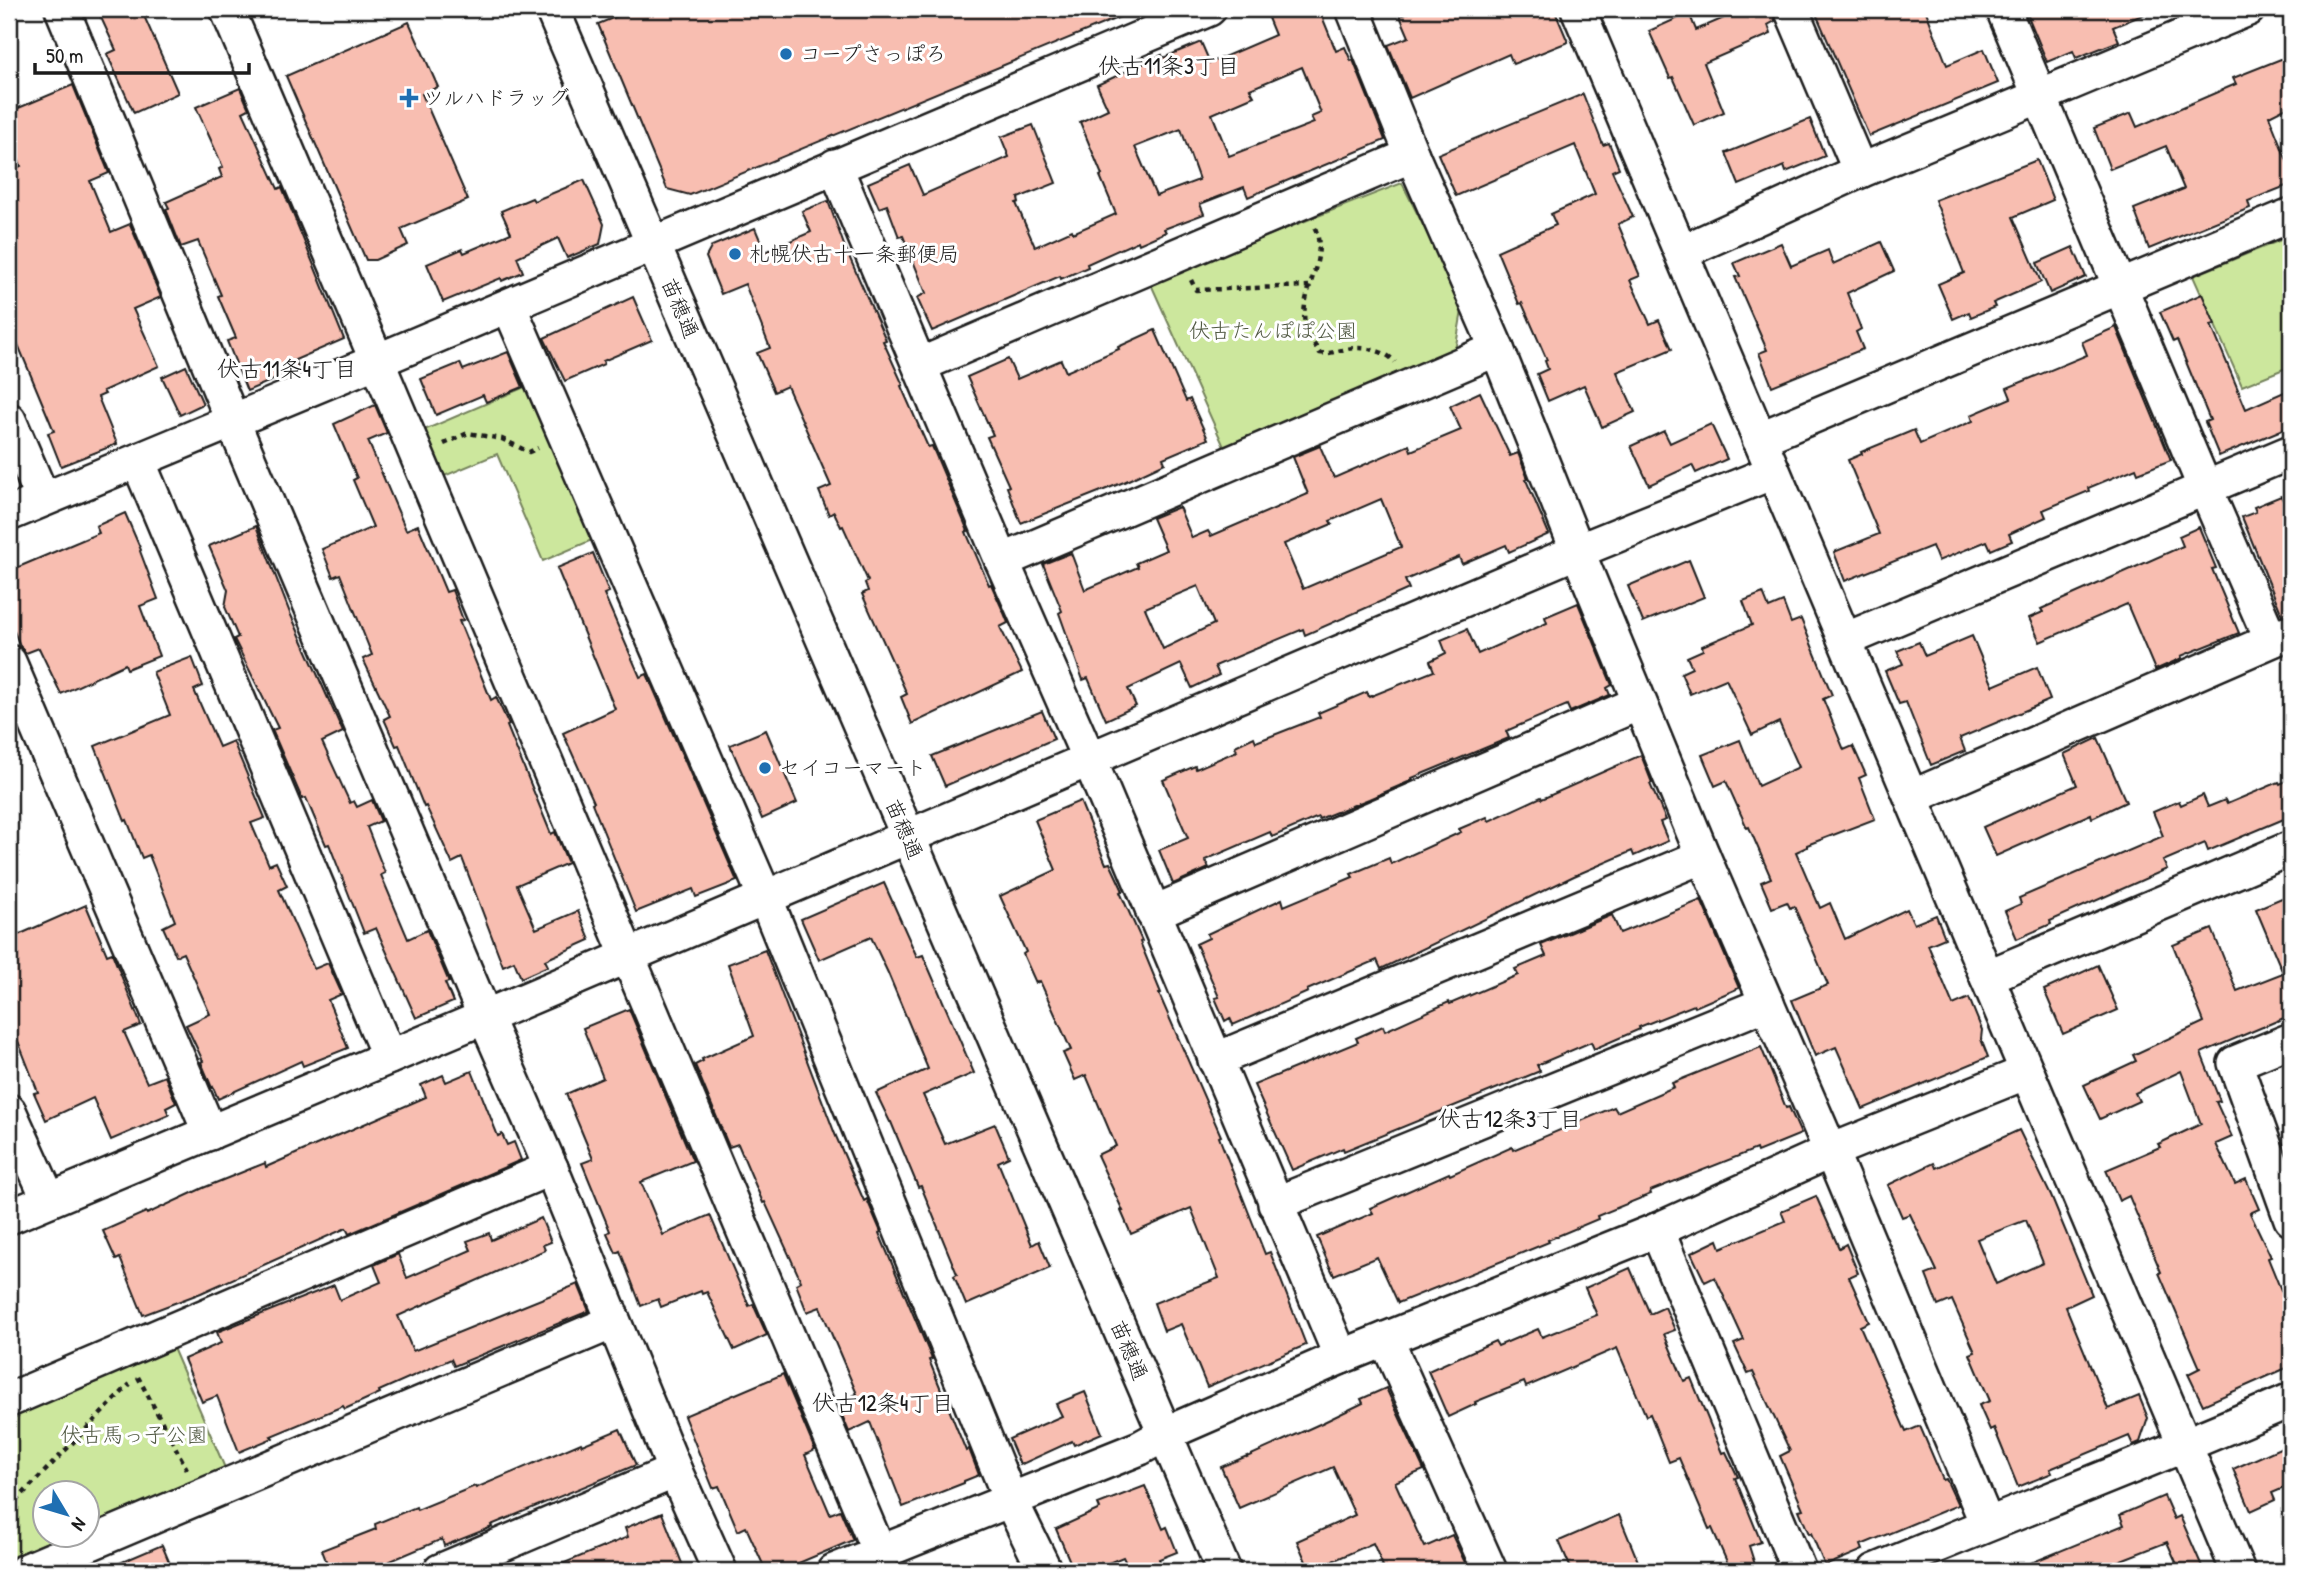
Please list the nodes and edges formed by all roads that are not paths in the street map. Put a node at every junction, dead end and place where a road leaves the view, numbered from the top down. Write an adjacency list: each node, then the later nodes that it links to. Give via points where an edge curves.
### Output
1 (62, 9): 23 (street)
2 (226, 9): 20 (street)
3 (552, 9): 15 (street, 苗穂通)
4 (1209, 9): 12 (street)
5 (1353, 9): 11 (street)
6 (1578, 9): 16 (street)
7 (1791, 9): 13 (street)
8 (2003, 9): 10 (street)
9 (2227, 13): 10 (street)
10 (2039, 96): 13 (street); 17 (street)
11 (1412, 155): 19 (street); 21 (street)
12 (835, 166): 15 (street); 21 (street)
13 (1860, 171): 16 (street)
14 (2291, 215): 17 (street)
15 (653, 245): 18 (street); 39 (street, 苗穂通)
16 (1682, 252): 24 (street)
17 (2121, 288): 24 (street); 28 (street)
18 (509, 306): 20 (street); 42 (street)
19 (1497, 348): 31 (street); 32 (street)
20 (377, 361): 23 (street); 44 (street)
21 (920, 365): 32 (street)
22 (9, 420): 29 (street)
23 (233, 422): 26 (street); 47 (street)
24 (1759, 439): 27 (street)
25 (2291, 452): 28 (street)
26 (138, 461): 29 (street); 49 (street)
27 (1773, 472): 31 (street); 34 (street)
28 (2204, 488): 33 (street); 34 (street)
29 (43, 499): 30 (street)
30 (9, 514)
31 (1578, 551): 36 (street); 37 (street)
32 (1002, 561): 37 (street)
33 (2281, 636): 38 (street)
34 (1845, 640): 38 (street)
35 (9, 662): 53 (street)
36 (1639, 703): 41 (street); 43 (street)
37 (1089, 760): 39 (street); 43 (street)
38 (1912, 797): 45 (street)
39 (907, 837): 42 (street); 66 (street, 苗穂通)
40 (2291, 848): 45 (street)
41 (1703, 856): 46 (street); 50 (street)
42 (765, 897): 44 (street); 69 (street)
43 (1153, 913): 50 (street)
44 (628, 956): 47 (street); 71 (street)
45 (1987, 977): 51 (street)
46 (1767, 1003): 54 (street); 57 (street)
47 (485, 1017): 49 (street); 55 (street)
48 (2291, 1040): 58 (street, via 2235,1063)
49 (389, 1057): 53 (street)
50 (1215, 1060): 57 (street)
51 (2026, 1072): 54 (street); 67 (street)
52 (9, 1111): 56 (street)
53 (210, 1133): 56 (street)
54 (1830, 1151): 60 (street); 70 (street)
55 (551, 1168): 61 (street); 65 (street)
56 (49, 1200): 59 (street)
57 (1275, 1204): 63 (street)
58 (2290, 1212)
59 (9, 1217)
60 (1657, 1230): 62 (street); 79 (street)
61 (613, 1322): 68 (street); 72 (street)
62 (1386, 1339): 63 (street); 78 (street)
63 (1341, 1357): 66 (street)
64 (2291, 1399): 67 (street)
65 (9, 1400)
66 (1165, 1434): 69 (street); 77 (street, 苗穂通)
67 (2184, 1447): 70 (street); 81 (street)
68 (675, 1471): 73 (street); 74 (street)
69 (1010, 1499): 71 (street); 76 (street)
70 (1987, 1524): 80 (street)
71 (879, 1552): 75 (street)
72 (24, 1571)
73 (440, 1571)
74 (720, 1571)
75 (834, 1571)
76 (1045, 1571)
77 (1224, 1571)
78 (1490, 1571)
79 (1799, 1571)
80 (1875, 1571)
81 (2238, 1571)

